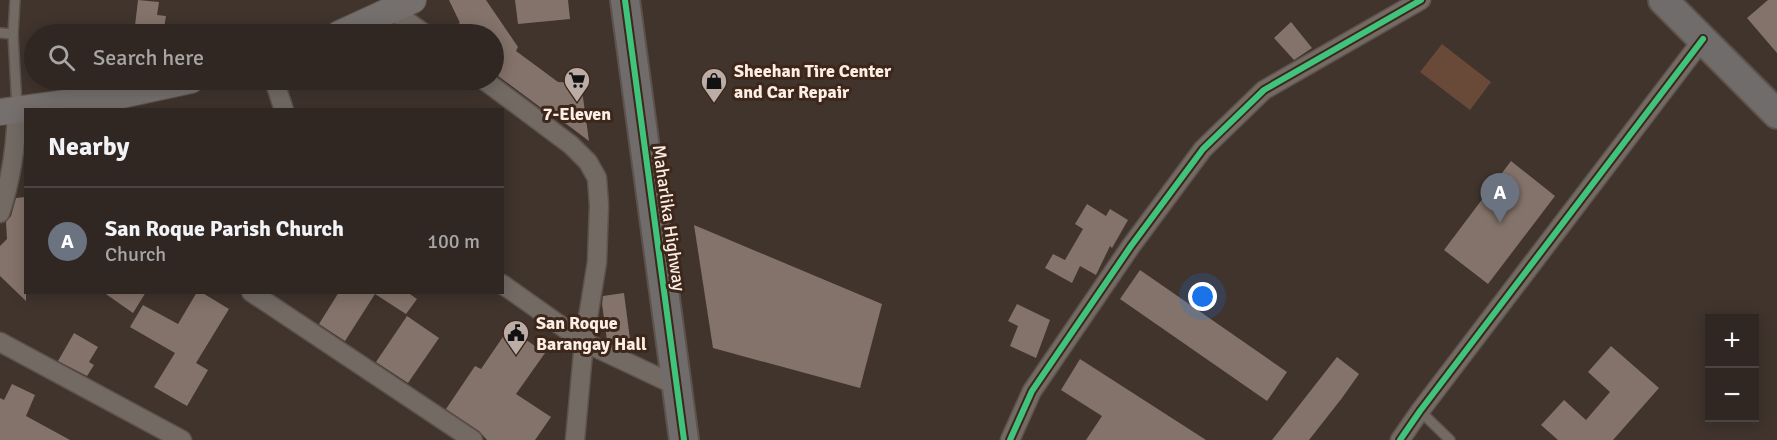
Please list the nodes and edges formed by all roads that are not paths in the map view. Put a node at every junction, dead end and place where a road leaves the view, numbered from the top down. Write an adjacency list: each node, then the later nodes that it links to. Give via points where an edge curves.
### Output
1 (15, 0): 9 (lane)
2 (625, 0): 25 (main road, Maharlika Highway)
3 (1421, 0): 31 (street, via 1264,90 1203,149 1032,391)
4 (1663, 0): 10 (main road)
5 (403, 5): 6 (street); 7 (street)
6 (361, 24)
7 (417, 24)
8 (0, 33): 9 (lane)
9 (13, 34): 18 (lane)
10 (1703, 39): 19 (main road); 26 (street)
11 (146, 90): 14 (street)
12 (277, 90): 16 (street)
13 (497, 90): 24 (street, via 571,145 597,178 597,262)
14 (117, 103): 15 (street)
15 (49, 108)
16 (283, 108)
17 (24, 110): 18 (street)
18 (8, 111): 20 (street, via 14,161)
19 (1777, 114)
20 (0, 213)
21 (504, 285): 24 (street)
22 (255, 294): 28 (street)
23 (0, 342): 27 (street)
24 (584, 342): 25 (street); 29 (street)
25 (676, 386): 30 (main road, Maharlika Highway)
26 (1420, 411): 32 (street); 33 (lane)
27 (182, 440)
28 (473, 440)
29 (575, 440)
30 (684, 440)
31 (1010, 440)
32 (1400, 440)
33 (1450, 440)

